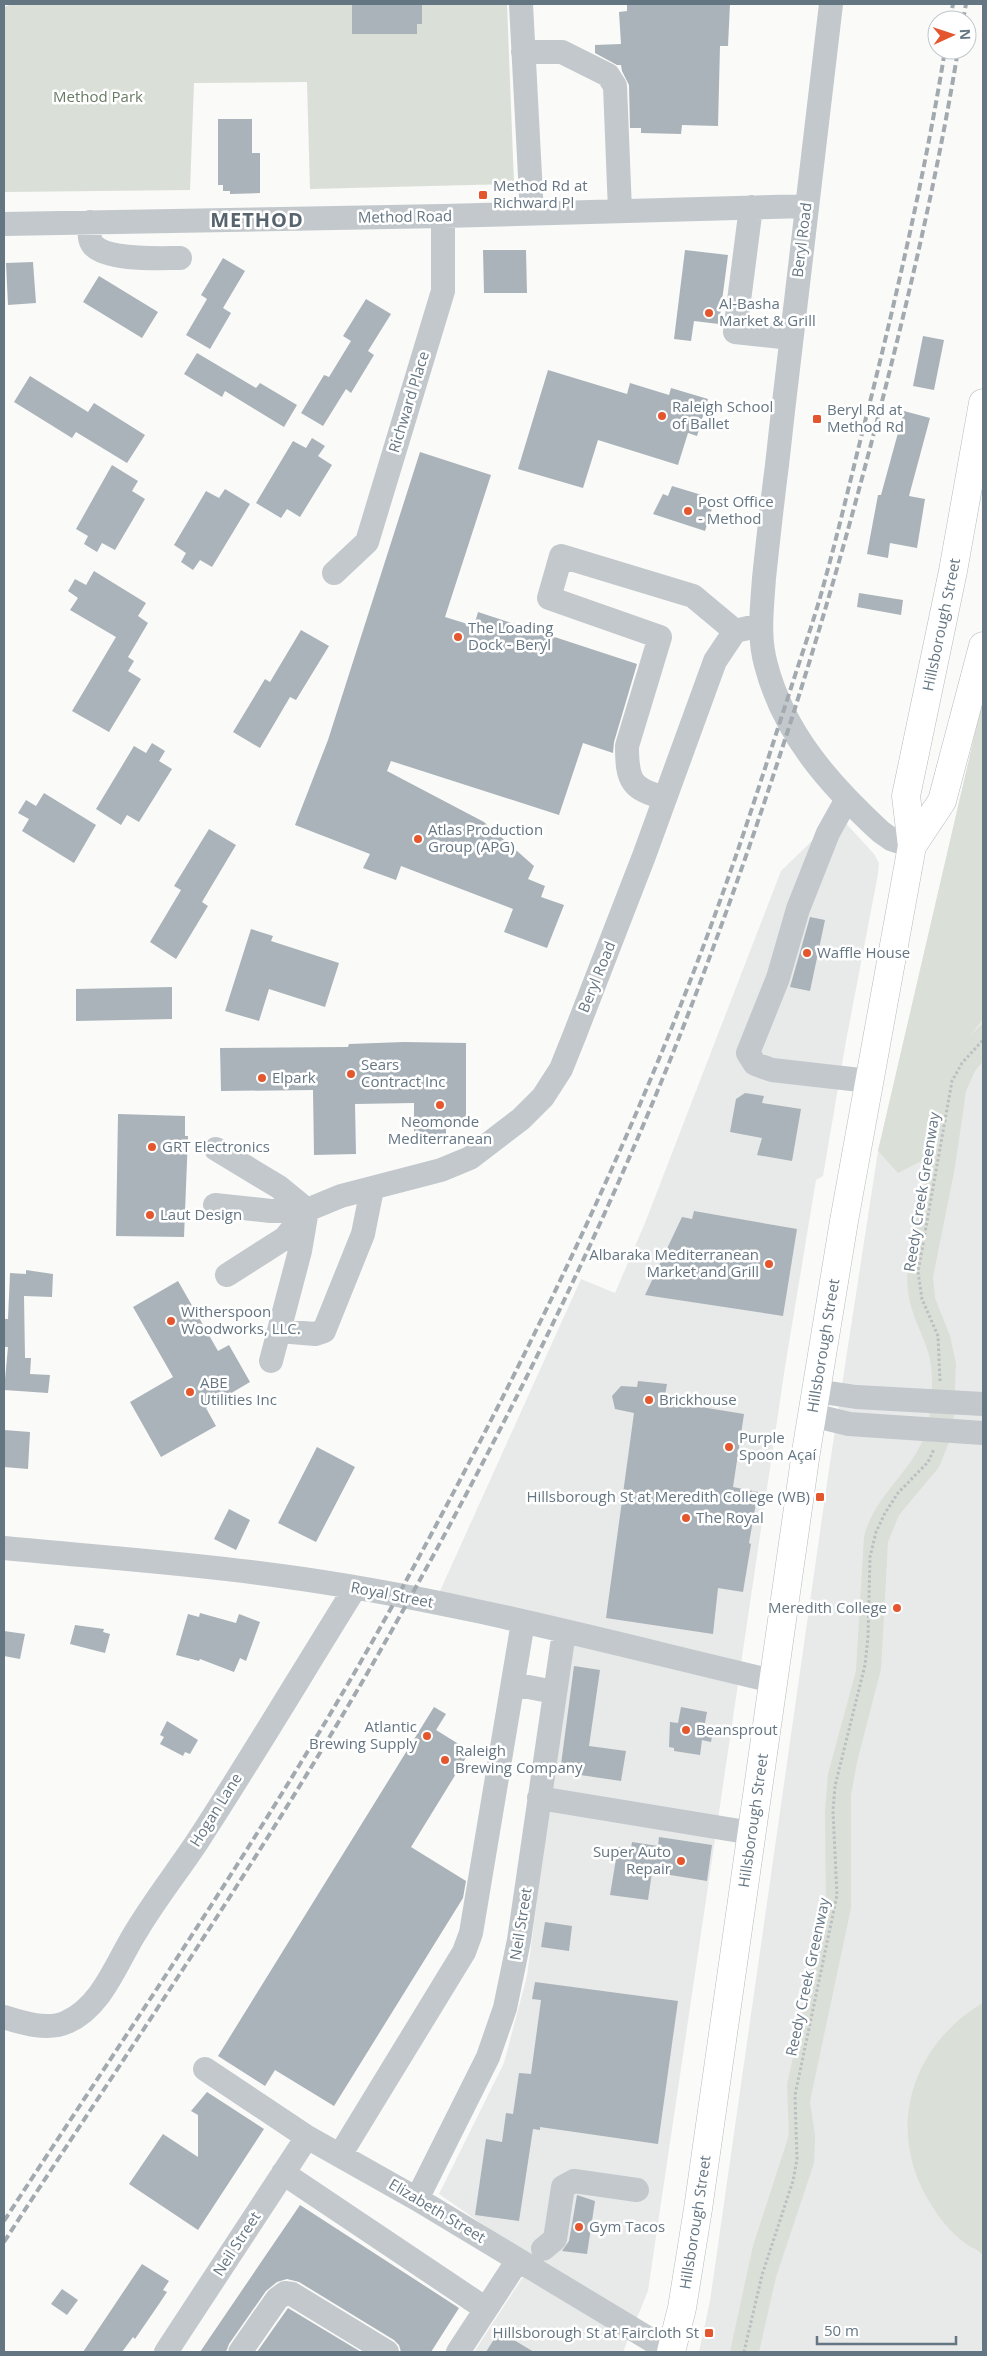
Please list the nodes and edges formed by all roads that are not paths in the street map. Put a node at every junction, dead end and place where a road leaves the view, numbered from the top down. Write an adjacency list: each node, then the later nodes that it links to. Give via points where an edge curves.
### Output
1 (521, 4): 3 (street)
2 (831, 4): 4 (street, Beryl Road)
3 (523, 52): 6 (street, via 562,52 608,75 615,86); 7 (street)
4 (806, 206): 5 (street, Method Road); 12 (street, Beryl Road)
5 (751, 207): 6 (street, Method Road); 12 (street, via 735,332)
6 (620, 211): 7 (street, Method Road)
7 (532, 214): 8 (street, Method Road)
8 (443, 216): 9 (street, Method Road); 14 (street, Richward Place, via 443,291 367,542)
9 (90, 222): 10 (street, Method Road); 11 (street, via 90,238 100,250 144,258)
10 (4, 224)
11 (180, 258)
12 (791, 338): 15 (street, Beryl Road)
13 (983, 403): 20 (main road, Hillsborough Street, via 951,581 906,796)
14 (334, 572)
15 (761, 625): 16 (street); 19 (street, Beryl Road, via 772,687 793,732 823,774)
16 (735, 631): 18 (street, Beryl Road, via 715,661); 18 (street, via 693,596 561,556 549,598 660,637 627,746 627,763 630,779 641,790)
17 (983, 646): 20 (main road, Hillsborough Street, via 942,801)
18 (665, 798): 23 (street, Beryl Road, via 561,1068 543,1097 521,1119 470,1158 441,1170)
19 (847, 799): 20 (street, Beryl Road, via 891,839); 21 (street, via 828,833 798,909 778,978 748,1054 756,1064 772,1070)
20 (912, 846): 21 (main road, Hillsborough Street)
21 (870, 1081): 29 (main road, Hillsborough Street)
22 (216, 1149): 25 (street, via 279,1187)
23 (372, 1189): 25 (street, Beryl Road, via 341,1196); 27 (street, via 364,1234 324,1331 315,1334)
24 (214, 1205): 25 (street, via 271,1211)
25 (307, 1210): 26 (street, via 286,1238); 27 (street)
26 (226, 1275)
27 (279, 1331): 28 (street)
28 (271, 1361)
29 (814, 1403): 30 (street, via 856,1397); 31 (street, via 849,1424); 36 (main road, Hillsborough Street)
30 (983, 1404)
31 (983, 1433)
32 (4, 1548): 33 (street, Royal Street, via 281,1576)
33 (354, 1588): 34 (street, Royal Street); 41 (street, Hogan Lane, via 196,1843 136,1930 106,1985 87,2008 66,2022 27,2024)
34 (523, 1622): 35 (street, Royal Street); 37 (street)
35 (564, 1632): 36 (street, Royal Street); 38 (street, Neil Street)
36 (773, 1682): 40 (main road, Hillsborough Street)
37 (513, 1684): 38 (street); 44 (street, via 471,1933 464,1952)
38 (554, 1692): 39 (street, Neil Street)
39 (539, 1798): 40 (street); 47 (street, Neil Street, via 512,1979 497,2032 488,2057)
40 (752, 1833): 55 (main road, Hillsborough Street, via 698,2209 682,2308)
41 (4, 2017)
42 (205, 2069): 43 (street, Elizabeth Street)
43 (307, 2136): 44 (street, Elizabeth Street); 45 (street, Neil Street)
44 (340, 2155): 47 (street, Elizabeth Street)
45 (284, 2173): 50 (street); 51 (street, Neil Street)
46 (637, 2190): 48 (street, via 568,2182 563,2187 555,2239)
47 (417, 2198): 49 (street, Elizabeth Street)
48 (543, 2249)
49 (518, 2260): 50 (street); 55 (street, Elizabeth Street)
50 (486, 2309): 54 (street)
51 (166, 2352)
52 (240, 2352): 53 (street, via 277,2298 285,2292)
53 (388, 2352)
54 (458, 2352)
55 (671, 2352)

